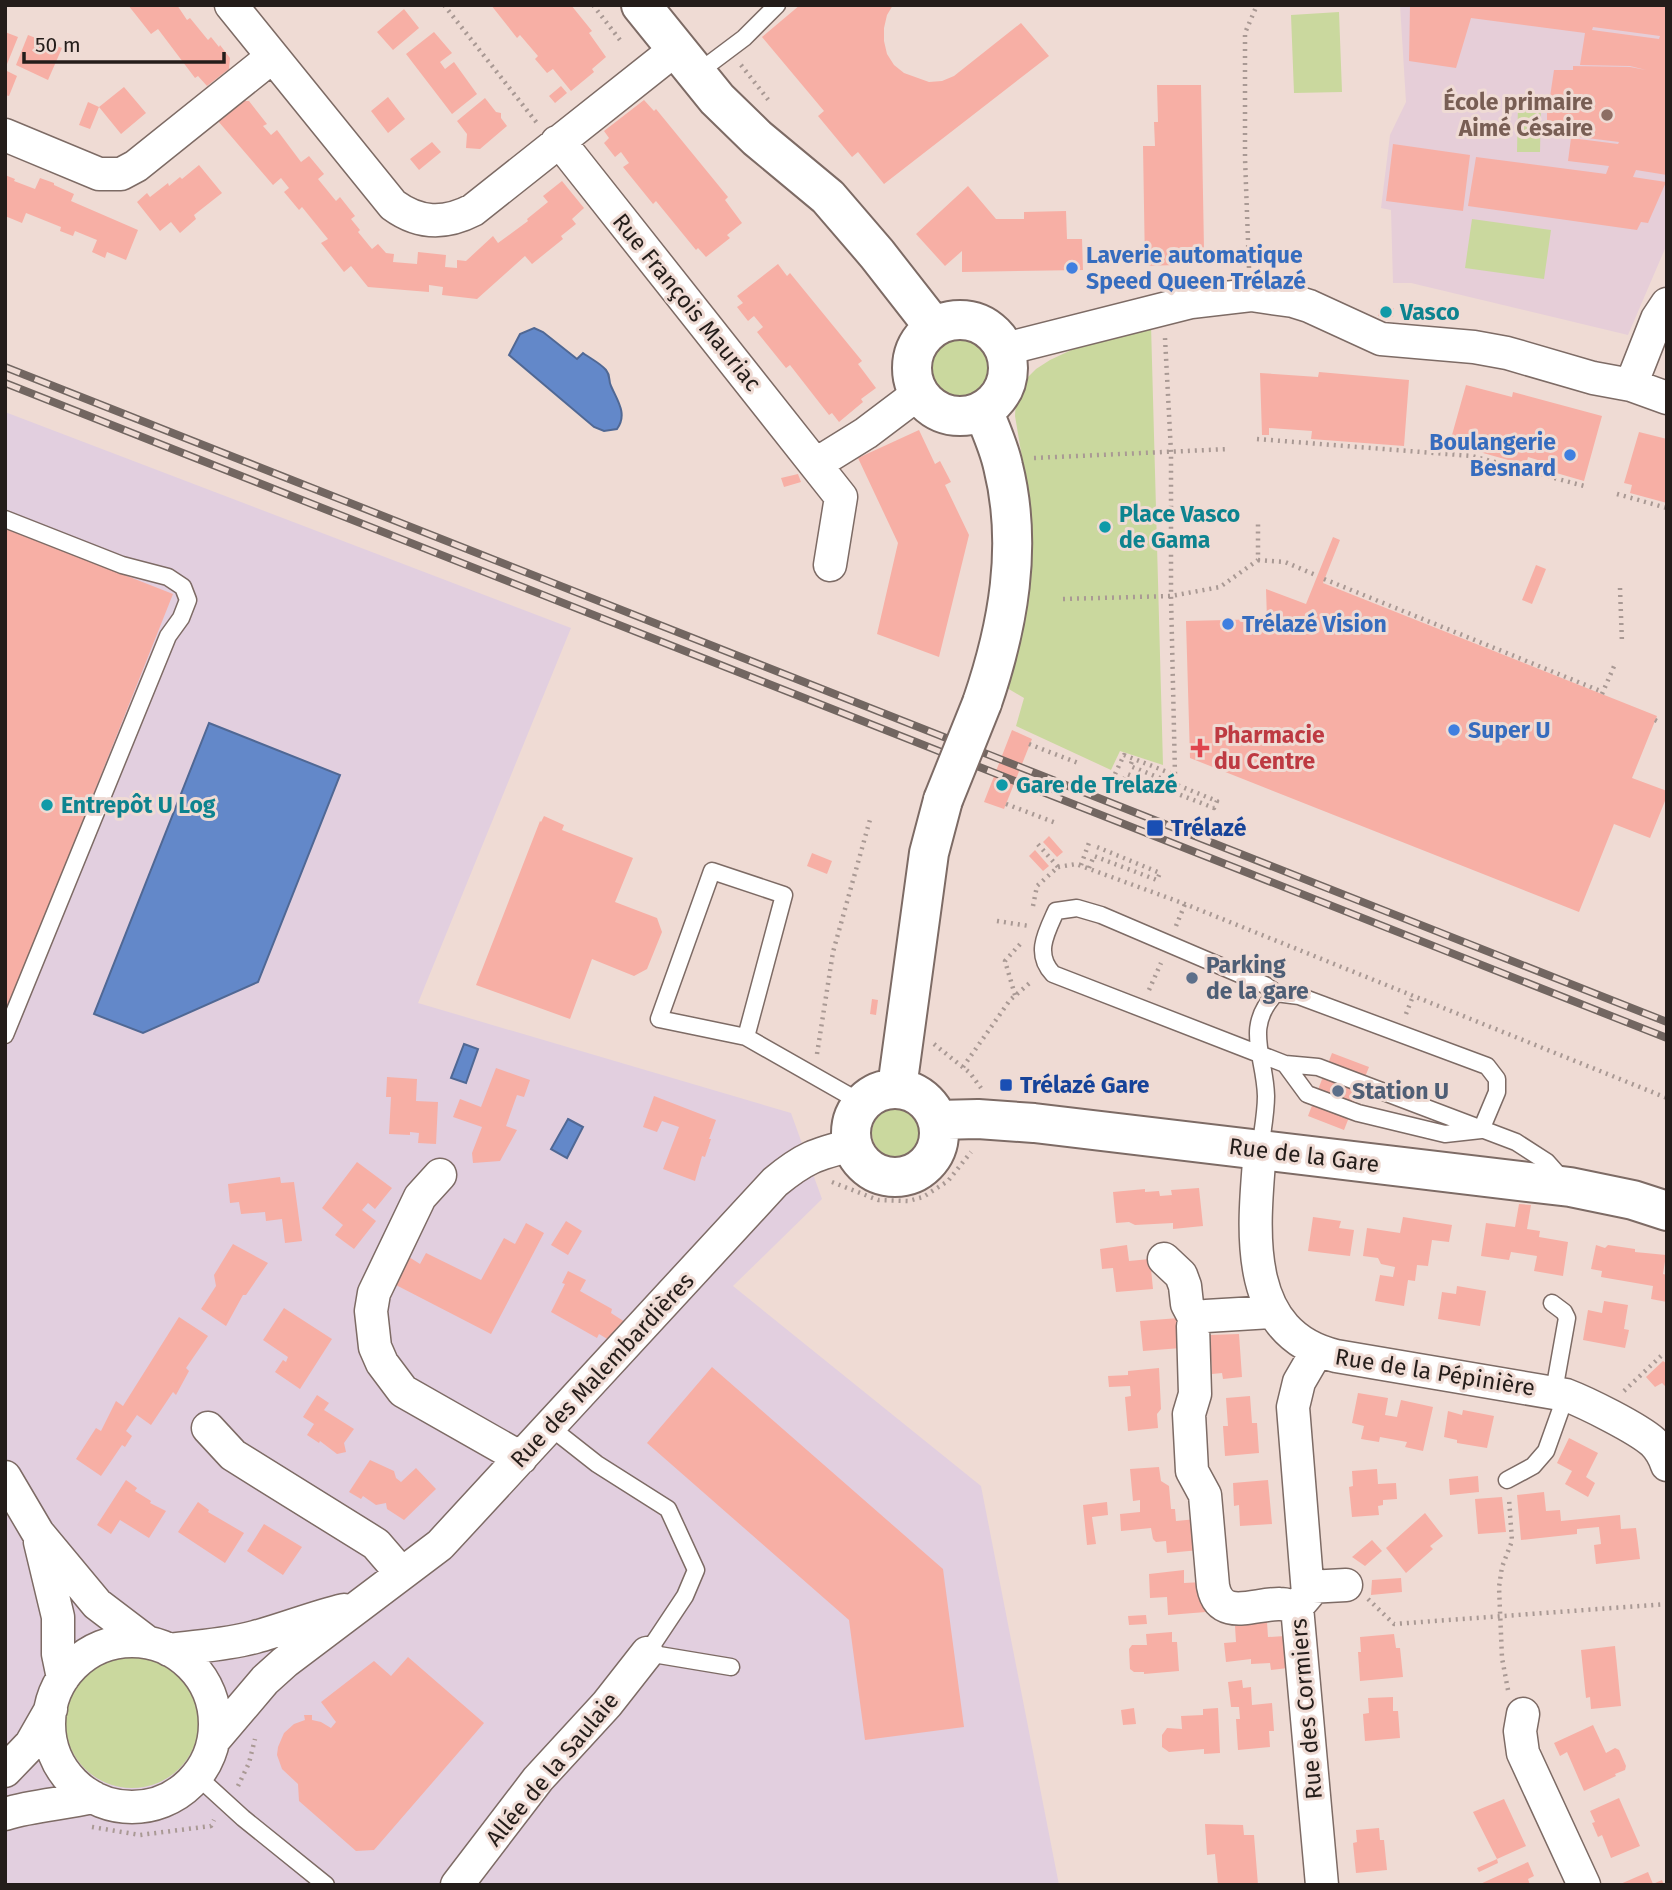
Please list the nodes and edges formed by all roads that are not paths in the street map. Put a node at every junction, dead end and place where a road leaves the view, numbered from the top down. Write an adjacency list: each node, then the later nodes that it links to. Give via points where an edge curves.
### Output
1 (231, 5): 4 (street)
2 (641, 5): 5 (street)
3 (777, 5): 5 (lane, via 744,38)
4 (272, 57): 6 (street, via 121,174 99,174); 7 (street, via 393,205 418,219 446,220 473,210)
5 (686, 61): 7 (street); 9 (street, via 757,138 828,197)
6 (5, 135)
7 (549, 135): 15 (street, Rue François Mauriac)
8 (1667, 304): 11 (street)
9 (934, 327): 10 (street, via 957,320 974,322 989,329); 12 (street, via 919,342 912,361)
10 (1005, 349): 11 (street, via 1191,302 1251,295 1309,306 1381,339 1507,353); 14 (street, via 1006,384)
11 (1631, 385): 13 (street)
12 (919, 393): 14 (street, via 929,405 948,414 962,416); 15 (street)
13 (1667, 398)
14 (983, 410): 23 (street, bridge, via 1003,466 1012,523 1010,588 982,703 943,800 929,853)
15 (816, 464): 17 (street, Rue François Mauriac, via 841,497)
16 (5, 519): 19 (lane, via 122,565 168,577 183,587 188,600 168,636)
17 (830, 565)
18 (1276, 993): 21 (lane, via 1258,1021); 21 (lane, via 1169,942 1077,908 1056,911 1043,942 1044,965 1053,974); 26 (lane, via 1299,996 1487,1066 1497,1079 1497,1092)
19 (5, 1035)
20 (747, 1037): 20 (lane, via 659,1019 712,871 784,895); 24 (lane)
21 (1259, 1054): 22 (lane); 28 (lane, via 1266,1097)
22 (1285, 1064): 26 (lane, via 1318,1067); 26 (lane, via 1307,1094 1358,1113 1444,1134)
23 (897, 1088): 24 (street); 25 (street, via 922,1098)
24 (862, 1102): 27 (street, via 851,1126)
25 (938, 1120): 27 (street, via 934,1154 908,1175 874,1172 858,1158); 28 (street, Rue de la Gare, via 1010,1121)
26 (1481, 1130): 30 (lane, via 1533,1152)
27 (852, 1145): 38 (street, Rue des Malembardières, via 815,1154 775,1182)
28 (1260, 1150): 30 (street, Rue de la Gare); 34 (street, Rue de la Pépinière, via 1255,1213 1258,1267)
29 (440, 1175): 40 (street, via 420,1197 374,1293 375,1347 403,1391)
30 (1570, 1187): 31 (street, Rue de la Gare)
31 (1667, 1211)
32 (1164, 1259): 35 (street, Rue des Cormiers, via 1181,1275)
33 (1552, 1303): 37 (lane, via 1567,1318)
34 (1273, 1312): 35 (street, via 1206,1316); 36 (street, Rue de la Pépinière, via 1292,1335)
35 (1196, 1321): 47 (street, Rue des Cormiers, via 1192,1331 1195,1394 1189,1414 1192,1471 1205,1495 1214,1592 1220,1603 1238,1609)
36 (1317, 1351): 37 (street, Rue de la Pépinière); 47 (street, via 1299,1382 1293,1407)
37 (1560, 1393): 41 (street, Rue de la Pépinière, via 1648,1438); 43 (lane, via 1546,1451 1533,1466)
38 (550, 1427): 40 (street, Rue des Malembardières); 50 (lane, via 597,1464 668,1508 696,1570 685,1596)
39 (208, 1428): 45 (street, via 233,1455 376,1544)
40 (521, 1458): 45 (street, Rue des Malembardières, via 440,1545)
41 (1667, 1465)
42 (5, 1477): 44 (street)
43 (1507, 1480)
44 (38, 1533): 49 (street, via 97,1604); 52 (street, via 58,1617)
45 (401, 1573): 48 (street, Rue des Malembardières)
46 (1346, 1585): 47 (street)
47 (1303, 1597): 62 (street, Rue des Cormiers)
48 (356, 1607): 49 (street, Rue des Malembardières, via 254,1638); 55 (street, Rue des Malembardières, via 265,1680)
49 (158, 1646): 52 (street, via 130,1641 104,1646 81,1659); 55 (street, via 191,1665 207,1687 215,1713)
50 (646, 1653): 51 (lane); 61 (street, Allée de la Saulaie, via 607,1704 538,1779)
51 (731, 1667)
52 (63, 1678): 53 (street)
53 (51, 1709): 56 (street, via 31,1744); 58 (street, via 51,1739 57,1760 69,1778)
54 (1523, 1714): 63 (street, via 1523,1753)
55 (214, 1740): 57 (street)
56 (5, 1771)
57 (197, 1776): 58 (street, via 169,1798 141,1806 113,1805); 60 (lane)
58 (93, 1797): 59 (street)
59 (5, 1814)
60 (326, 1885)
61 (457, 1885)
62 (1322, 1885)
63 (1584, 1885)

